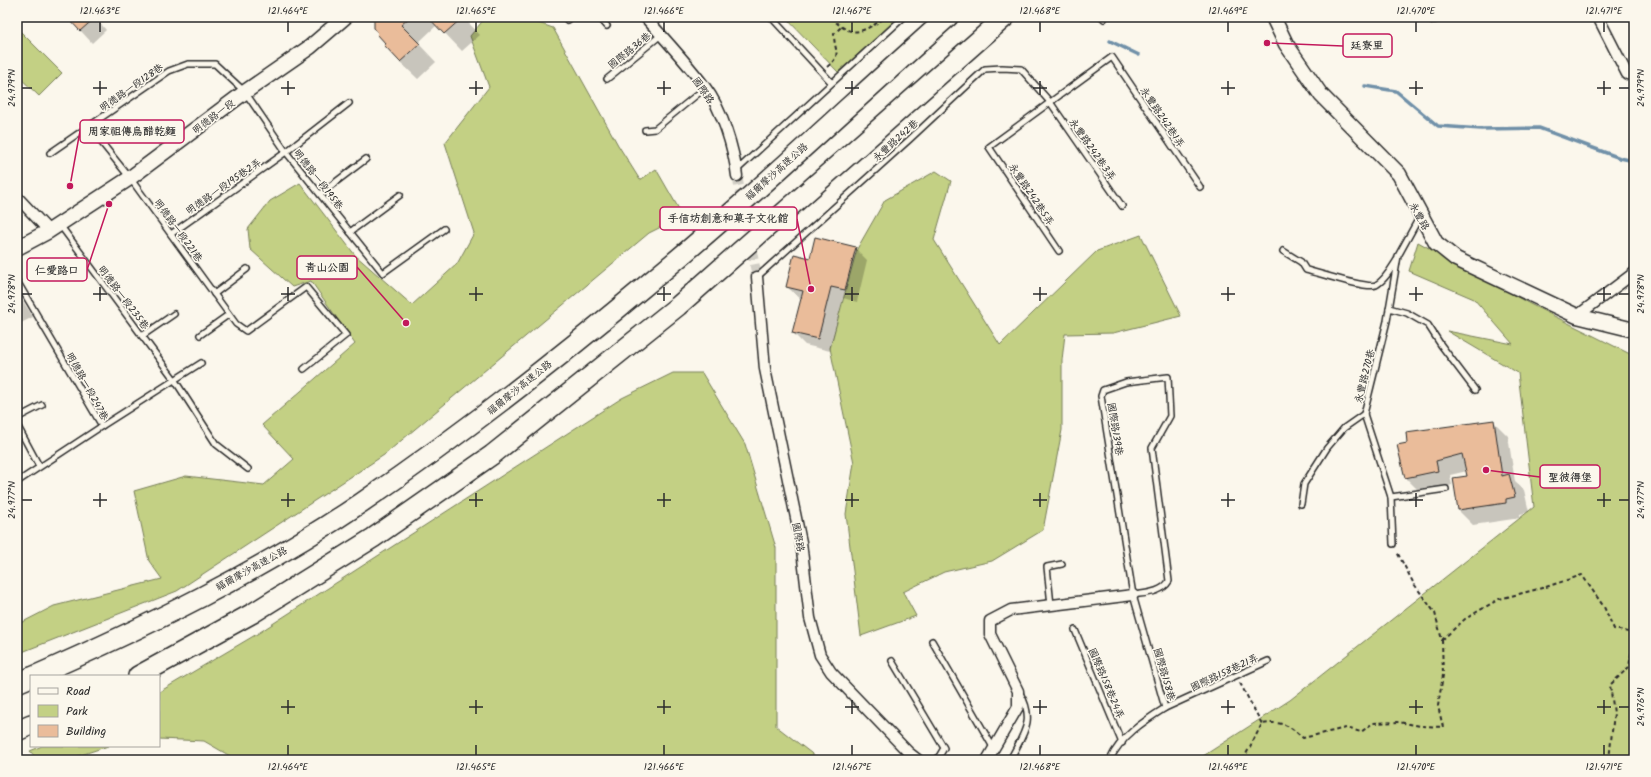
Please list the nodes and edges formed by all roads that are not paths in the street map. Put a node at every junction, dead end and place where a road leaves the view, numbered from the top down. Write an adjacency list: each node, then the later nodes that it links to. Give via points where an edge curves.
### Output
1 (345, 17): 20 (street, 明德路一段, via 310,47)
2 (565, 17): 3 (lane, via 567,20)
3 (571, 17)
4 (599, 17): 14 (lane)
5 (645, 17): 15 (street, 國際路)
6 (771, 17): 18 (lane)
7 (904, 17): 18 (lane)
8 (948, 17): 79 (highway, 福爾摩沙高速公路, via 651,281 472,424 358,504 239,576 116,640)
9 (1005, 17): 80 (highway, via 678,306 492,455 353,551 253,613)
10 (1274, 17): 35 (street, 永豐路, via 1286,44 1320,95 1399,174)
11 (1442, 17): 13 (lane)
12 (1598, 17): 16 (street, via 1627,74)
13 (1432, 21)
14 (607, 26)
15 (661, 35): 17 (lane, 國際路36巷); 19 (street, 國際路)
16 (1634, 75)
17 (607, 79)
18 (831, 82): 28 (lane)
19 (705, 88): 24 (lane, via 655,129); 28 (street, 國際路, via 725,127)
20 (245, 92): 23 (lane, 明德路一段128巷, via 215,64 188,64 169,71); 25 (lane, 明德路一段195巷); 29 (street, 明德路一段)
21 (1050, 102): 30 (lane, 永豐路242巷1弄, via 1112,57); 34 (lane, 永豐路242巷3弄); 41 (lane, 永豐路242巷5弄, via 989,147); 46 (lane, 永豐路242巷, via 1021,70 985,69)
22 (349, 103): 25 (lane, 明德路一段195巷2弄)
23 (89, 127): 26 (lane, 明德路一段128巷); 29 (lane, 明德路一段221巷)
24 (645, 130)
25 (286, 152): 31 (lane, 明德路一段195巷); 39 (lane, 明德路一段195巷2弄)
26 (50, 153)
27 (366, 159): 31 (lane)
28 (737, 173)
29 (130, 178): 36 (street, 明德路一段); 39 (lane, 明德路一段221巷)
30 (1200, 188)
31 (320, 194): 38 (lane, 明德路一段195巷)
32 (400, 195): 38 (lane)
33 (17, 196): 36 (street)
34 (1122, 206)
35 (1420, 215): 43 (lane, 永豐路270巷); 52 (street, 永豐路, via 1436,243 1456,259)
36 (54, 228): 40 (street, 明德路一段); 55 (lane, 明德路一段235巷)
37 (444, 229): 38 (lane, 明德路一段195巷, via 383,273)
38 (350, 232)
39 (170, 234): 48 (lane, 明德路一段221巷)
40 (17, 248)
41 (1059, 251)
42 (1283, 251): 43 (lane, via 1301,262 1306,270 1368,287 1381,281)
43 (1398, 256): 49 (lane, 永豐路270巷)
44 (247, 269): 48 (lane)
45 (1634, 273): 52 (street)
46 (757, 277): 89 (street, 國際路, via 765,369 801,542 810,618 820,655 831,672)
47 (17, 281): 64 (lane, 明德路一段247巷)
48 (214, 294): 51 (lane, 明德路一段221巷)
49 (1389, 308): 59 (lane, via 1407,313 1428,325); 61 (lane, 永豐路270巷)
50 (174, 314): 55 (lane)
51 (228, 314): 54 (lane); 57 (lane, 明德路一段221巷, via 246,331 306,287 346,335)
52 (1577, 316): 53 (street, 永豐路)
53 (1634, 330)
54 (200, 335)
55 (142, 336): 58 (lane, 明德路一段235巷)
56 (201, 363): 58 (lane)
57 (304, 368)
58 (174, 380): 64 (lane); 66 (lane, 明德路一段235巷, via 216,444)
59 (1475, 390)
60 (42, 405): 62 (lane)
61 (1364, 414): 69 (lane, 永豐路270巷); 70 (lane, via 1344,428 1326,448 1304,484)
62 (17, 418)
63 (17, 425): 65 (lane)
64 (102, 426): 65 (lane, 明德路一段247巷)
65 (40, 466): 67 (lane, 明德路一段247巷)
66 (248, 469)
67 (17, 482)
68 (1446, 489): 69 (lane)
69 (1391, 497): 71 (lane, 永豐路270巷)
70 (1301, 504)
71 (1393, 544)
72 (1062, 564): 74 (lane, via 1047,567)
73 (1133, 595): 73 (lane, 國際路139巷, via 1102,396 1103,390 1126,382 1168,377 1170,416 1152,448 1169,581 1160,590); 74 (street); 84 (lane, 國際路158巷)
74 (1051, 605): 83 (street, via 1011,610 990,621 990,634)
75 (1075, 630): 87 (lane, 國際路158巷24弄)
76 (932, 641): 88 (lane)
77 (892, 661): 90 (lane, via 944,748)
78 (1268, 661): 84 (lane, 國際路158巷21弄)
79 (36, 675)
80 (140, 675)
81 (30, 677): 82 (highway)
82 (17, 683)
83 (1018, 691): 88 (street, via 1018,707); 92 (lane, via 1026,704 1029,721)
84 (1165, 708): 87 (lane, 國際路158巷, via 1144,721)
85 (30, 725): 86 (highway)
86 (17, 731)
87 (1122, 743): 93 (lane, 國際路158巷)
88 (994, 749): 91 (street)
89 (918, 760)
90 (937, 760)
91 (987, 760)
92 (1010, 760)
93 (1110, 760)

